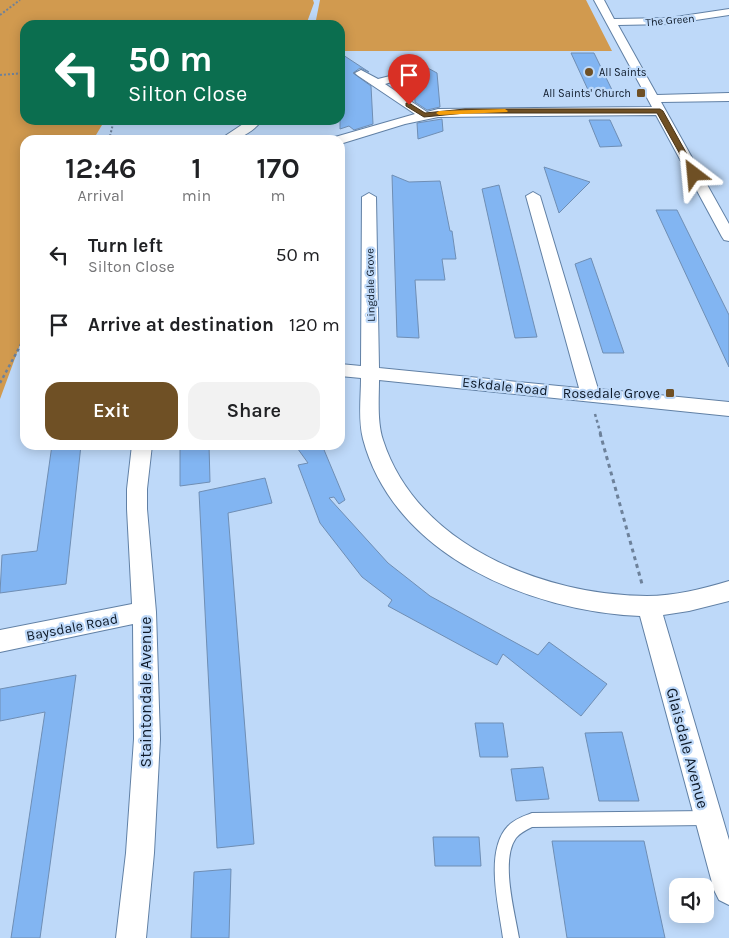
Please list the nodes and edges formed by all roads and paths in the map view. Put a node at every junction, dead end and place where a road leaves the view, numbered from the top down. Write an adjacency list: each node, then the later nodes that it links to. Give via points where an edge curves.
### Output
1 (20, 0): 4 (path)
2 (599, 0): 5 (street)
3 (729, 12): 5 (street, The Green, via 686,20)
4 (0, 15)
5 (611, 22): 12 (street)
6 (20, 73): 8 (path)
7 (361, 73): 10 (street)
8 (0, 75)
9 (398, 77): 10 (street)
10 (376, 83): 14 (street)
11 (729, 98): 12 (street)
12 (654, 99): 13 (street)
13 (660, 111): 14 (street, via 465,111); 20 (street)
14 (424, 115): 17 (street)
15 (251, 125): 16 (street)
16 (235, 135)
17 (347, 142)
18 (370, 196): 23 (street, Lingdale Grove)
19 (533, 196): 25 (street)
20 (729, 237)
21 (20, 346): 24 (path)
22 (345, 370): 23 (street, Eskdale Road)
23 (371, 373): 25 (street, Eskdale Road); 29 (street, Lingdale Grove, via 372,440 383,471 426,524 462,552 504,574 550,592 593,602)
24 (0, 383)
25 (590, 395): 26 (street, Eskdale Road); 29 (path)
26 (729, 409)
27 (141, 450): 30 (street, Staintondale Avenue, via 137,509)
28 (729, 591): 29 (street, Lingdale Grove, via 685,603)
29 (649, 606): 32 (street, Glaisdale Avenue)
30 (144, 612): 31 (street, Baysdale Road); 34 (street, Staintondale Avenue, via 147,739)
31 (0, 641)
32 (708, 818): 33 (street, Glaisdale Avenue); 35 (lane, via 532,820 521,825 510,834 502,862)
33 (729, 890)
34 (131, 938)
35 (511, 938)

